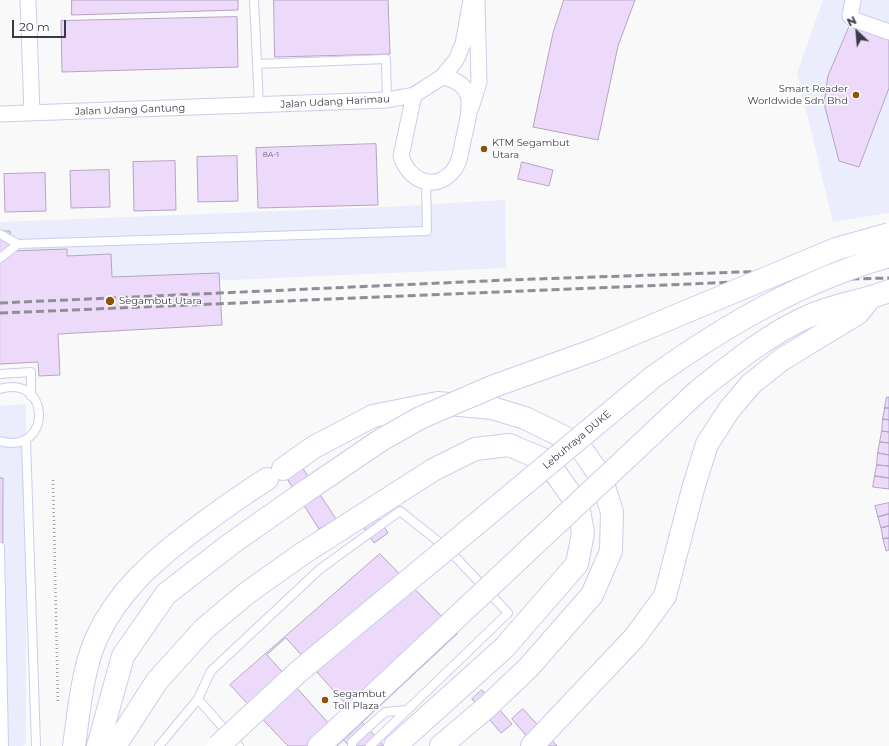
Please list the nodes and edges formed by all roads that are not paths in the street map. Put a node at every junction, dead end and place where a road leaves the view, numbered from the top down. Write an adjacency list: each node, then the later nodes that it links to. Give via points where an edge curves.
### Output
1 (28, 0): 13 (street)
2 (254, 0): 7 (lane)
3 (471, 0): 8 (street, Jalan Udang Harimau, via 463,44 456,60)
4 (477, 0): 12 (street, via 479,82)
5 (853, 0): 6 (street, via 850,16)
6 (889, 32)
7 (257, 64): 10 (lane, via 386,59); 11 (lane)
8 (442, 77): 9 (street, Jalan Udang Harimau); 12 (street, via 452,79 467,93)
9 (414, 95): 10 (street, Jalan Udang Harimau); 15 (street, via 401,156 409,173)
10 (387, 100): 11 (street, Jalan Udang Harimau)
11 (259, 105): 13 (street, Jalan Udang Gantung)
12 (470, 111): 15 (street, via 457,165 444,179)
13 (32, 113): 14 (street, Jalan Udang Gantung)
14 (0, 114)
15 (426, 182): 18 (lane, via 427,231)
16 (0, 234): 18 (lane)
17 (889, 234): 34 (highway, bridge, via 836,249 597,349 494,386 420,418 381,440 232,543 166,594 123,656)
18 (18, 244): 20 (lane)
19 (889, 256): 37 (highway, Lebuhraya DUKE, bridge, via 830,276 745,316 653,377 297,673)
20 (0, 258)
21 (879, 295): 39 (highway, bridge, via 842,303 807,317 746,353 698,391); 44 (highway, via 858,313 781,360 751,384 729,410 707,444 693,488 666,596 636,637)
22 (0, 374): 24 (lane, via 31,372)
23 (0, 389): 24 (lane, via 19,388)
24 (31, 396): 25 (lane, via 39,407 40,416 38,425)
25 (26, 440): 26 (lane, via 8,444); 32 (lane)
26 (0, 441)
27 (0, 548): 28 (lane)
28 (0, 573): 31 (lane)
29 (198, 698): 30 (lane, via 210,671 216,665 320,569 400,511 448,549 508,613); 36 (lane); 38 (lane)
30 (407, 710): 40 (lane, via 385,712 352,742); 41 (lane)
31 (4, 746)
32 (36, 746)
33 (74, 746): 43 (highway, via 85,674 96,640 114,605 159,557 235,499 314,447 373,416 438,403 492,408 525,418 578,444 601,477 612,512 611,551 592,595 528,668)
34 (98, 746)
35 (115, 746): 42 (highway, via 157,681 204,629 247,593 302,554 433,470 474,449 509,445 547,461 578,505 583,533 577,564 504,648)
36 (159, 746)
37 (218, 746)
38 (239, 746)
39 (319, 746)
40 (352, 746)
41 (370, 746)
42 (395, 746)
43 (441, 746)
44 (532, 746)

